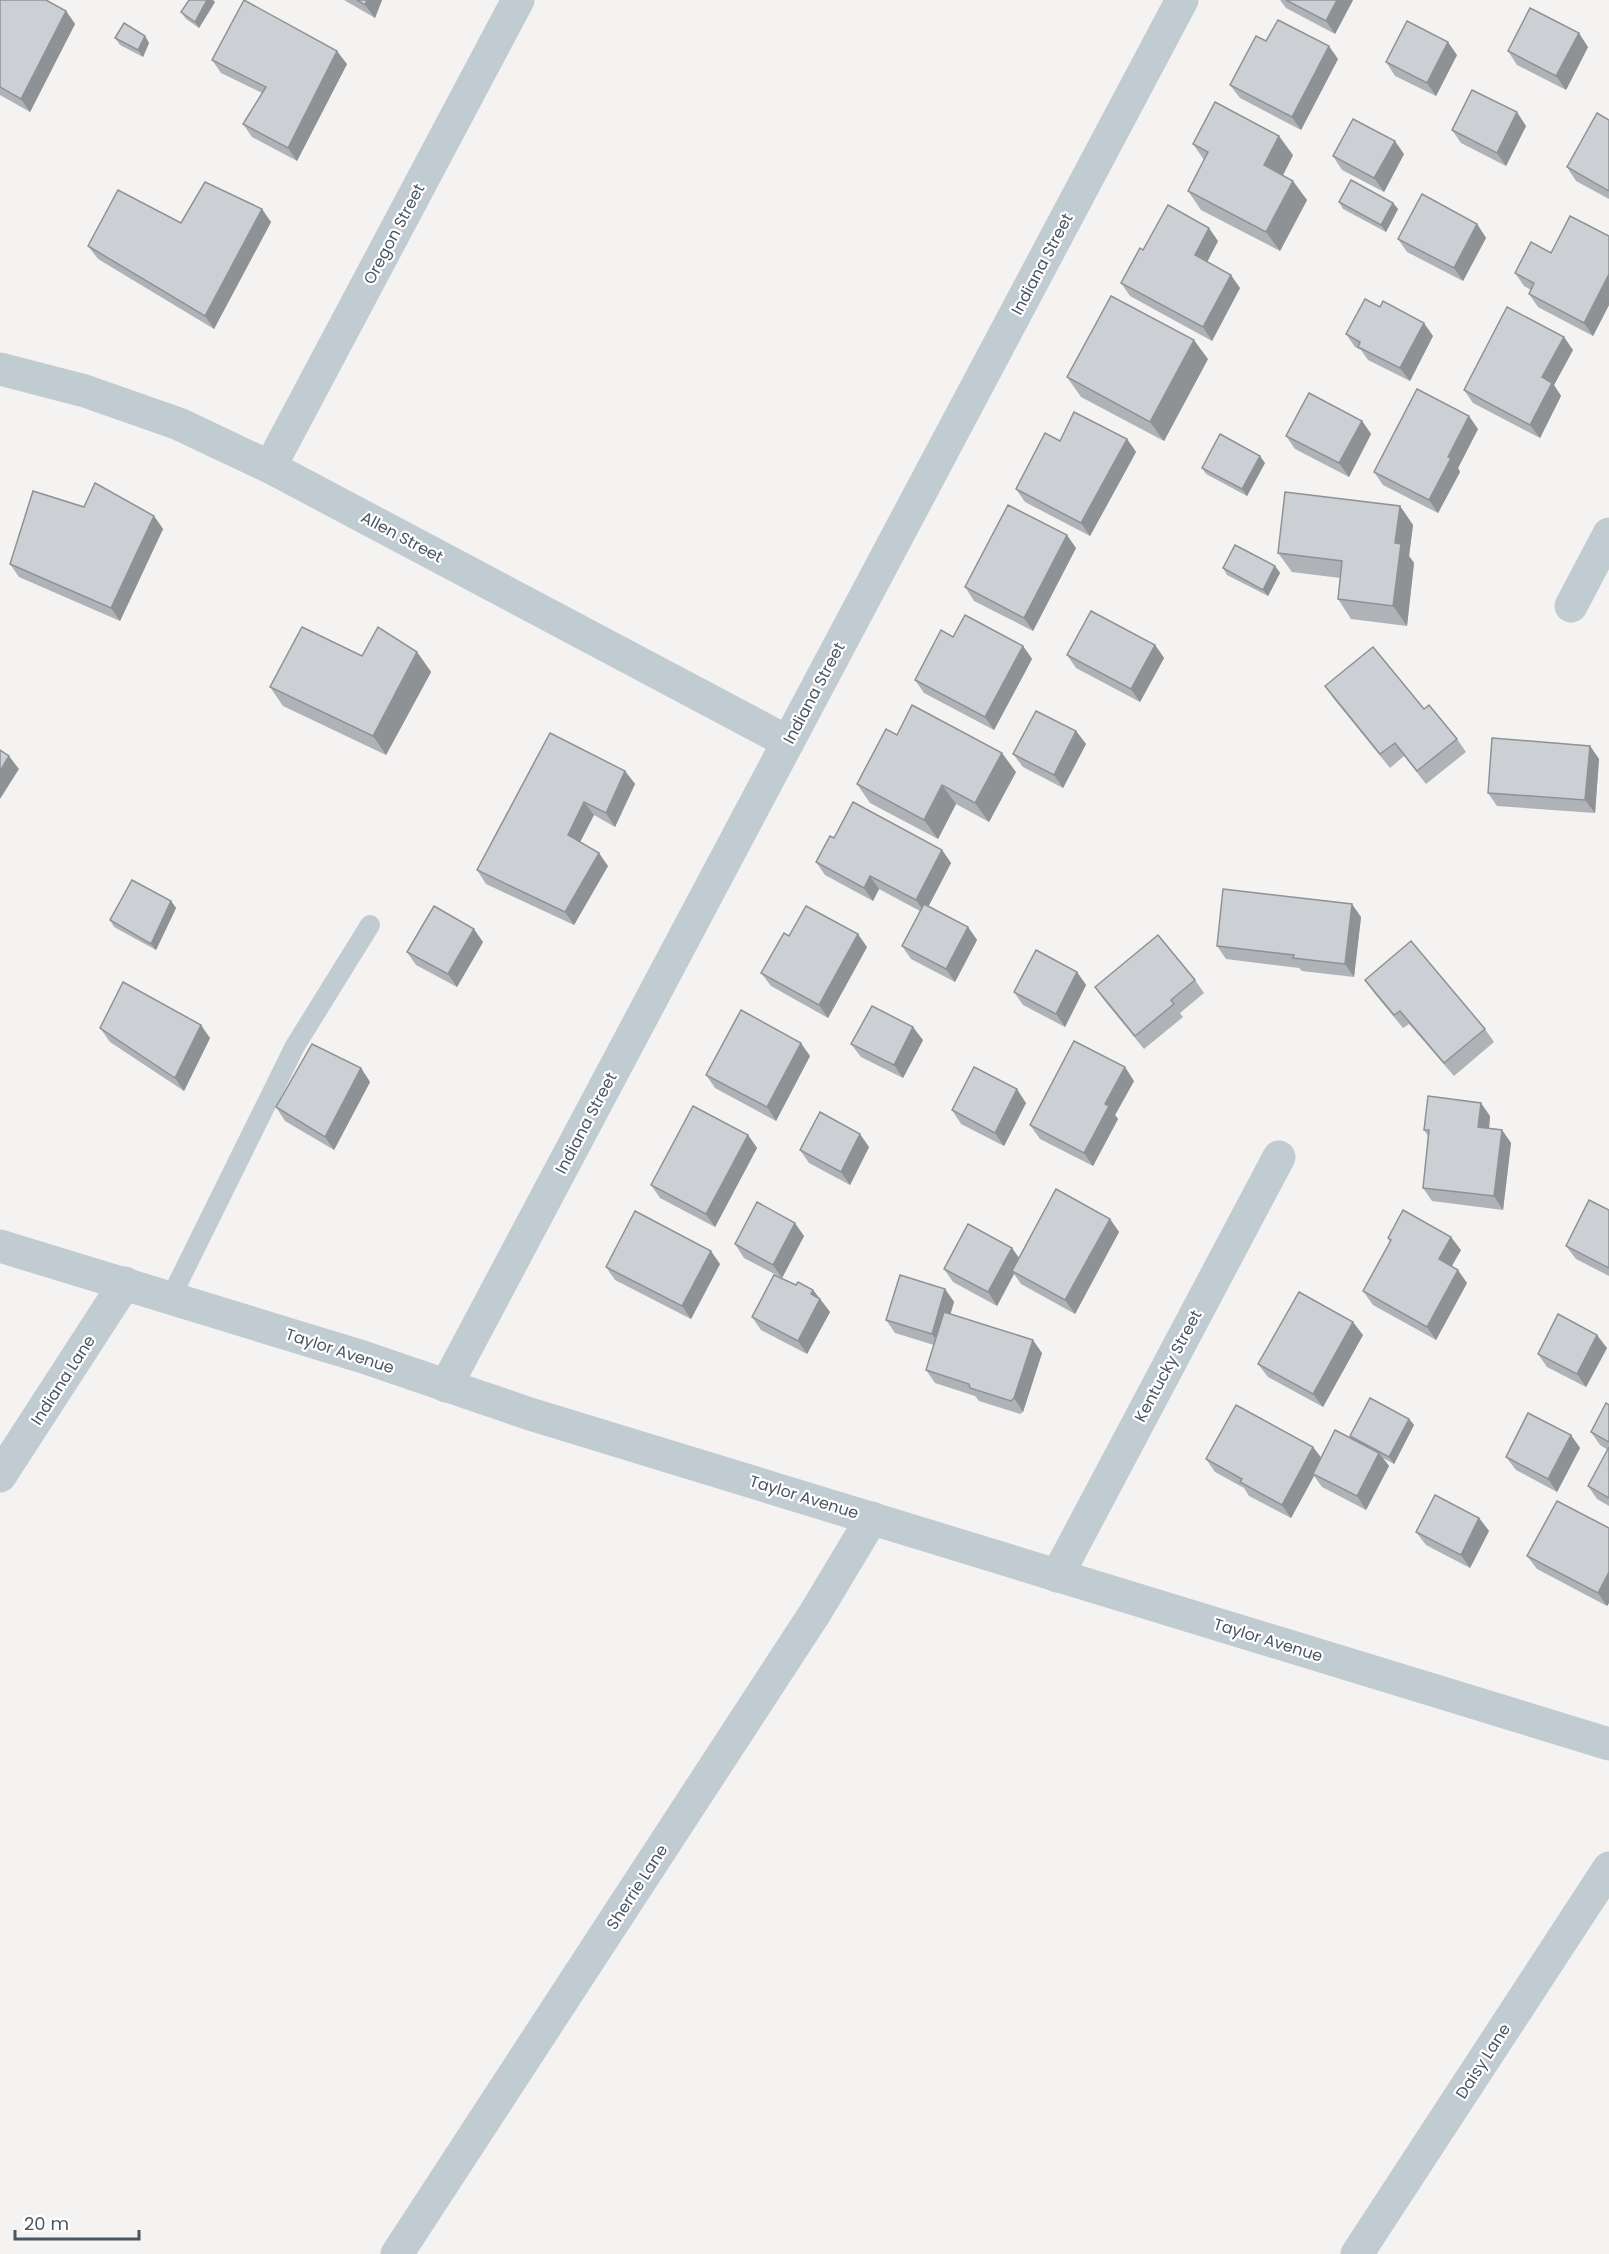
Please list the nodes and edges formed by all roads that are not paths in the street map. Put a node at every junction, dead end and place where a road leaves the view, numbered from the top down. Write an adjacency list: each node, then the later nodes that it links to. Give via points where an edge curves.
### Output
1 (518, 0): 4 (street, Oregon Street)
2 (1182, 0): 7 (street, Indiana Street)
3 (0, 369): 4 (street, Allen Street, via 85,391 179,424)
4 (270, 467): 7 (street, Allen Street)
5 (1609, 534): 6 (street)
6 (1571, 606)
7 (788, 742): 13 (street, Indiana Street)
8 (370, 925): 12 (lane, via 295,1046)
9 (1279, 1157): 16 (street, Kentucky Street)
10 (0, 1246): 11 (street, Taylor Avenue)
11 (125, 1283): 12 (street, Taylor Avenue); 14 (street, Indiana Lane)
12 (171, 1297): 13 (street, Taylor Avenue)
13 (446, 1386): 15 (street, Taylor Avenue)
14 (0, 1476)
15 (872, 1518): 16 (street, Taylor Avenue); 19 (street, Sherrie Lane, via 815,1613)
16 (1057, 1576): 17 (street, Taylor Avenue)
17 (1609, 1744)
18 (1609, 1868): 20 (street, Daisy Lane)
19 (397, 2254)
20 (1357, 2254)

